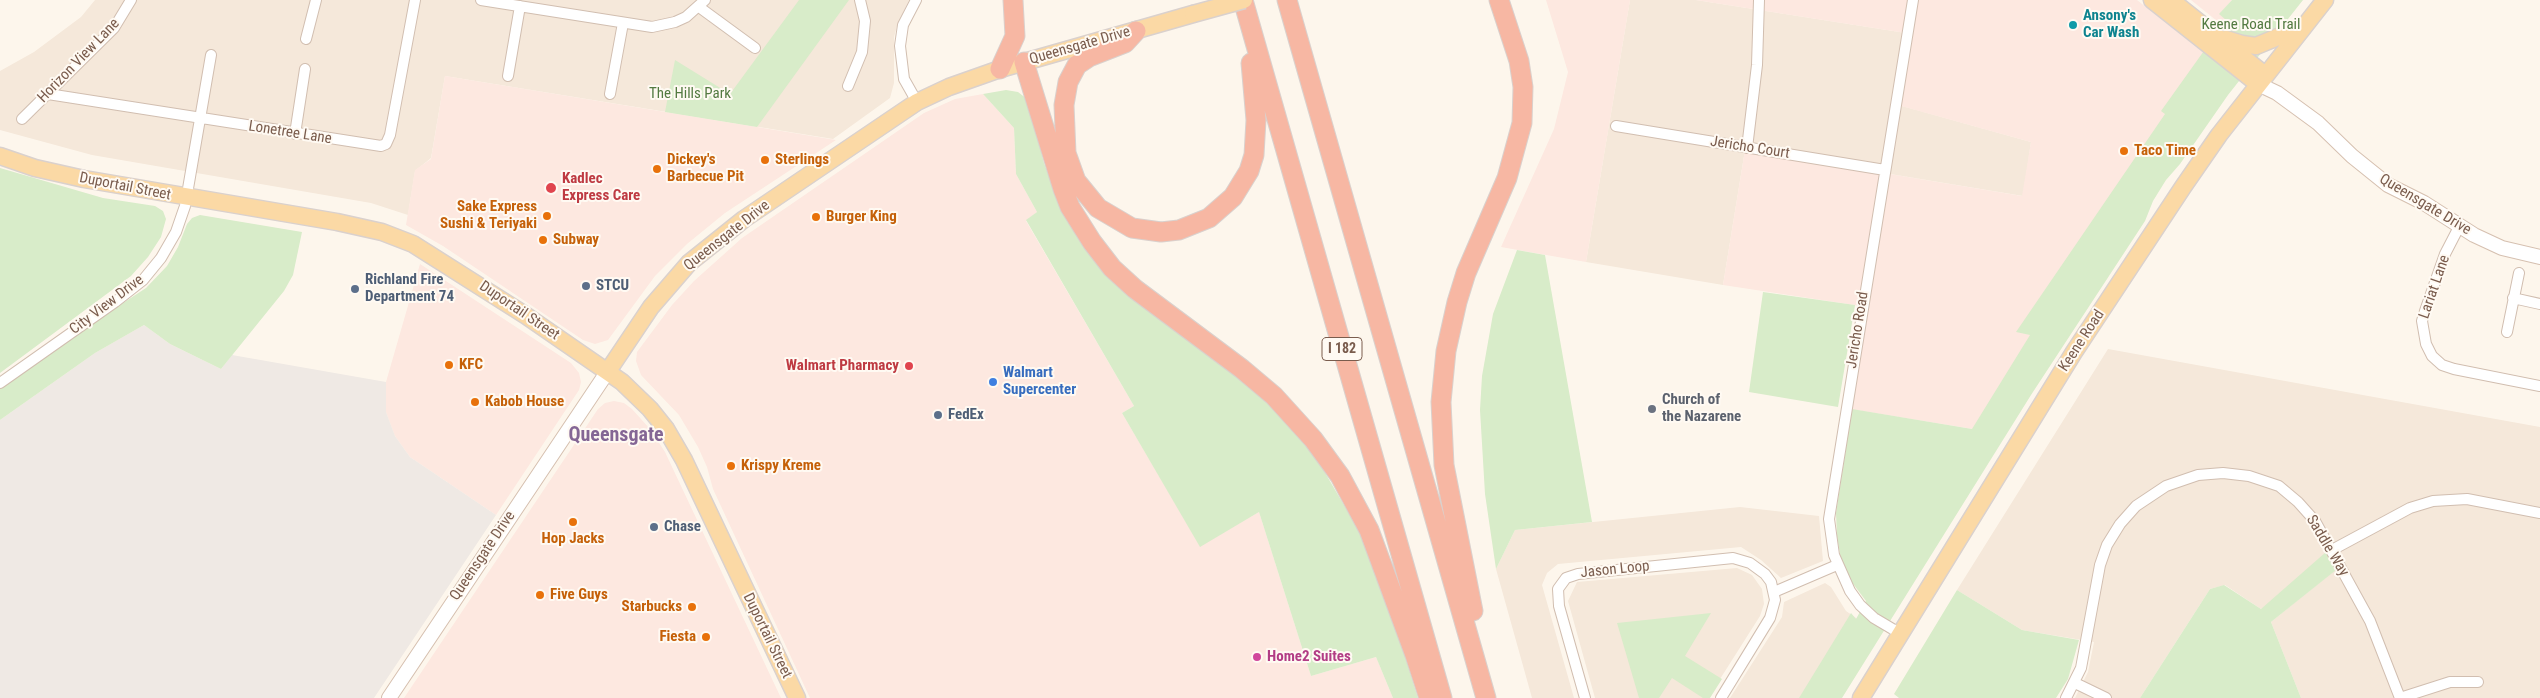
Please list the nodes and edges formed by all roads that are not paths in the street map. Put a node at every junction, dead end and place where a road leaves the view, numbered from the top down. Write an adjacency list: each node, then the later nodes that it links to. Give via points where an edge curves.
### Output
1 (131, 0): 34 (street, Horizon View Lane, via 114,28)
2 (316, 0): 25 (street)
3 (415, 0): 40 (street, Lonetree Lane, via 386,144 375,147)
4 (481, 0): 19 (street)
5 (860, 0): 33 (street, via 865,21 862,52)
6 (916, 0): 36 (street, via 903,25 900,46 904,80)
7 (1013, 0): 30 (highway, via 1015,36)
8 (1239, 0): 22 (highway, via 1254,83 1254,155 1242,185 1221,209 1209,218 1179,230 1147,231 1132,228 1109,216 1082,191 1066,154 1064,105 1070,75 1082,61 1125,43)
9 (1243, 0): 22 (main road, Queensgate Drive, bridge); 64 (highway, I 182)
10 (1287, 0): 65 (highway, I 182)
11 (1499, 0): 23 (highway)
12 (1512, 0): 23 (highway)
13 (1759, 0): 41 (street, via 1757,65)
14 (1913, 0): 43 (street, Jericho Road)
15 (2152, 0): 32 (main road, Queensgate Drive)
16 (2171, 0): 24 (main road, Queensgate Drive)
17 (2325, 0): 21 (main road, Keene Road)
18 (702, 4): 20 (street, via 686,17 661,26); 26 (street)
19 (520, 6): 20 (street); 31 (street)
20 (623, 24): 35 (street)
21 (2304, 26): 24 (main road, via 2256,46); 32 (main road, Keene Road)
22 (1136, 31): 28 (main road, Queensgate Drive)
23 (1511, 34): 65 (highway, via 1523,87 1522,123 1508,178 1466,273 1457,302 1446,351 1441,402 1449,497)
24 (2216, 36): 32 (main road, Queensgate Drive)
25 (306, 38)
26 (755, 48)
27 (211, 55): 38 (street, City View Drive)
28 (1024, 62): 30 (main road, Queensgate Drive); 63 (highway, via 1063,189 1092,242 1112,268 1136,289 1274,396 1313,439 1340,476 1369,530)
29 (305, 69): 40 (street)
30 (1000, 69): 36 (main road, Queensgate Drive)
31 (508, 76)
32 (2262, 80): 45 (street, Queensgate Drive, via 2318,123 2388,185); 58 (main road, Keene Road, via 2183,188 2074,352)
33 (848, 86)
34 (48, 94): 37 (street, Horizon View Lane); 38 (street, Lonetree Lane)
35 (610, 94)
36 (916, 102): 51 (main road, Queensgate Drive, via 744,219 690,263 651,307)
37 (22, 119)
38 (200, 119): 40 (street, Lonetree Lane); 44 (street, City View Drive)
39 (1616, 126): 41 (street, Jericho Court)
40 (295, 134)
41 (1747, 148): 43 (street, Jericho Court)
42 (0, 156): 44 (main road, Duportail Street, via 35,168)
43 (1885, 170): 56 (street, Jericho Road, via 1830,504 1829,534)
44 (187, 198): 51 (main road, Duportail Street, via 337,222 382,232 413,244 487,289); 52 (street, City View Drive, via 168,246 143,280)
45 (2460, 225): 46 (street, Queensgate Drive, via 2502,248); 53 (street, Lariat Lane, via 2445,254 2422,321 2426,344 2432,356 2454,370)
46 (2540, 257)
47 (2519, 273): 48 (street)
48 (2514, 298): 49 (street); 50 (street)
49 (2540, 304)
50 (2507, 332)
51 (608, 371): 61 (street, Queensgate Drive); 62 (main road, Duportail Street, via 642,400 672,437)
52 (0, 383)
53 (2540, 386)
54 (2540, 514): 55 (street, via 2467,499 2433,501 2404,511)
55 (2332, 550): 60 (street, Saddle Way, via 2306,510 2269,482 2235,474 2210,473 2166,486 2128,514 2107,545 2100,565 2082,661); 71 (street, Saddle Way, via 2378,640)
56 (1837, 565): 57 (street); 58 (street, Jericho Road, via 1860,605 1874,618)
57 (1774, 592): 66 (street, Jason Loop, via 1765,574 1750,563 1733,558 1578,574 1566,578 1558,589 1559,606); 67 (street, via 1770,618)
58 (1901, 634): 68 (main road, Keene Road)
59 (2478, 682): 71 (street, via 2450,682)
60 (2074, 683): 69 (street, Saddle Way); 70 (street)
61 (389, 698)
62 (797, 698)
63 (1429, 698)
64 (1442, 698)
65 (1488, 698)
66 (1585, 698)
67 (1721, 698)
68 (1861, 698)
69 (2066, 698)
70 (2106, 698)
71 (2400, 698)

